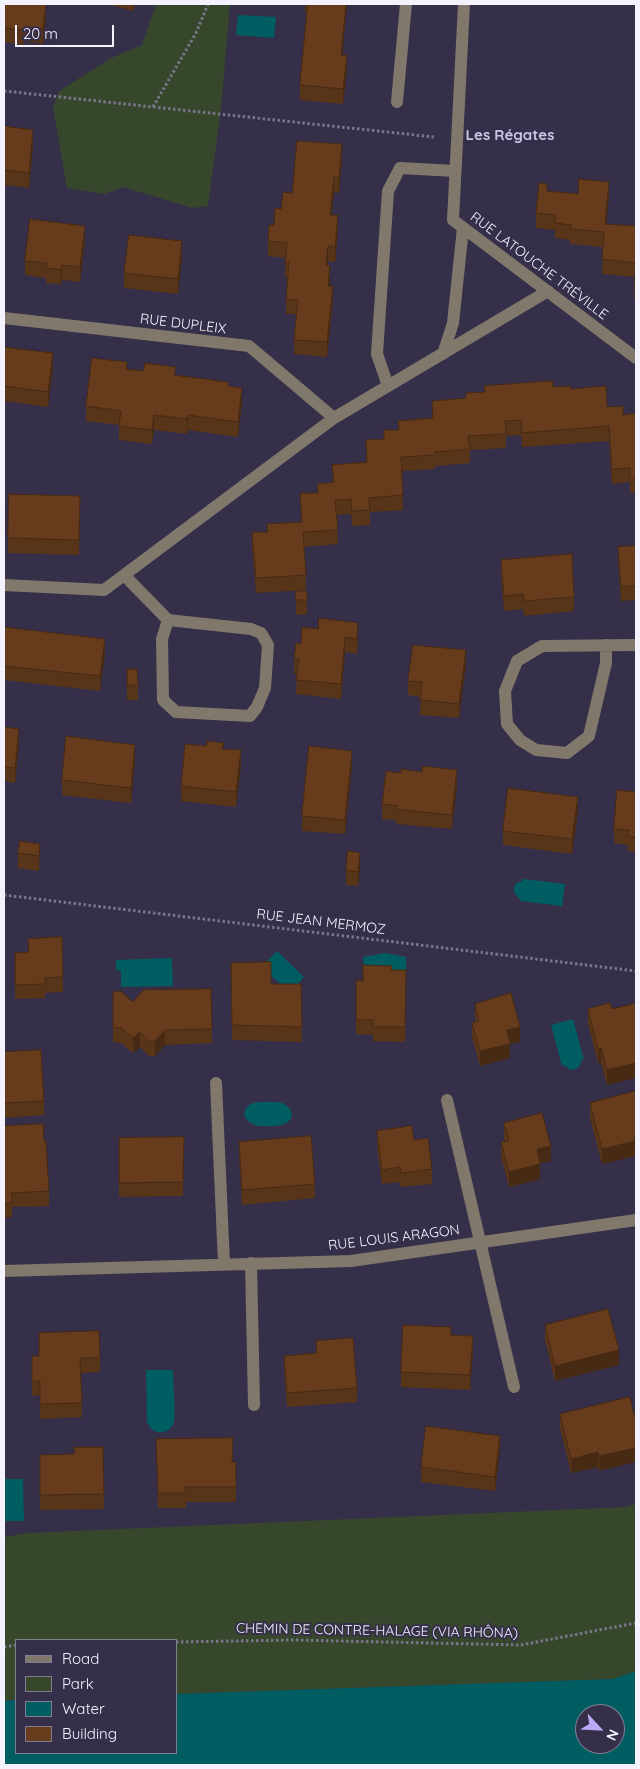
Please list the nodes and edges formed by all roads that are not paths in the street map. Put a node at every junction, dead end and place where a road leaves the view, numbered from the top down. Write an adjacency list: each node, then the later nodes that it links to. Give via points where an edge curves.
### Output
1 (406, 4): 3 (street)
2 (464, 4): 4 (street, RUE LATOUCHE TRÉVILLE)
3 (396, 102)
4 (455, 171): 5 (street, RUE LATOUCHE TRÉVILLE, via 453,220); 10 (street, via 400,168 388,191 376,354)
5 (463, 228): 6 (street, RUE LATOUCHE TRÉVILLE); 8 (street, via 452,323)
6 (548, 291): 8 (street); 9 (street, RUE LATOUCHE TRÉVILLE)
7 (4, 318): 11 (street, RUE DUPLEIX, via 249,346)
8 (443, 354): 10 (street)
9 (636, 358)
10 (388, 386): 11 (street)
11 (334, 418): 12 (street)
12 (124, 575): 13 (street, via 104,590); 14 (street)
13 (4, 585)
14 (168, 620): 14 (street, via 162,639 164,700 176,712 250,716 265,688 268,645 261,632)
15 (606, 645): 15 (street, via 606,663 589,736 568,754 536,750 520,740 507,724 505,692 517,661 542,646); 16 (street)
16 (636, 645)
17 (216, 1083): 21 (street)
18 (447, 1100): 20 (street, RUE LOUIS ARAGON)
19 (636, 1220): 20 (street, RUE LOUIS ARAGON)
20 (480, 1242): 22 (street, RUE LOUIS ARAGON, via 352,1261); 24 (street, RUE LOUIS ARAGON)
21 (224, 1264): 22 (street, RUE LOUIS ARAGON); 23 (street, RUE LOUIS ARAGON)
22 (250, 1264): 25 (street)
23 (4, 1270)
24 (514, 1386)
25 (254, 1405)

